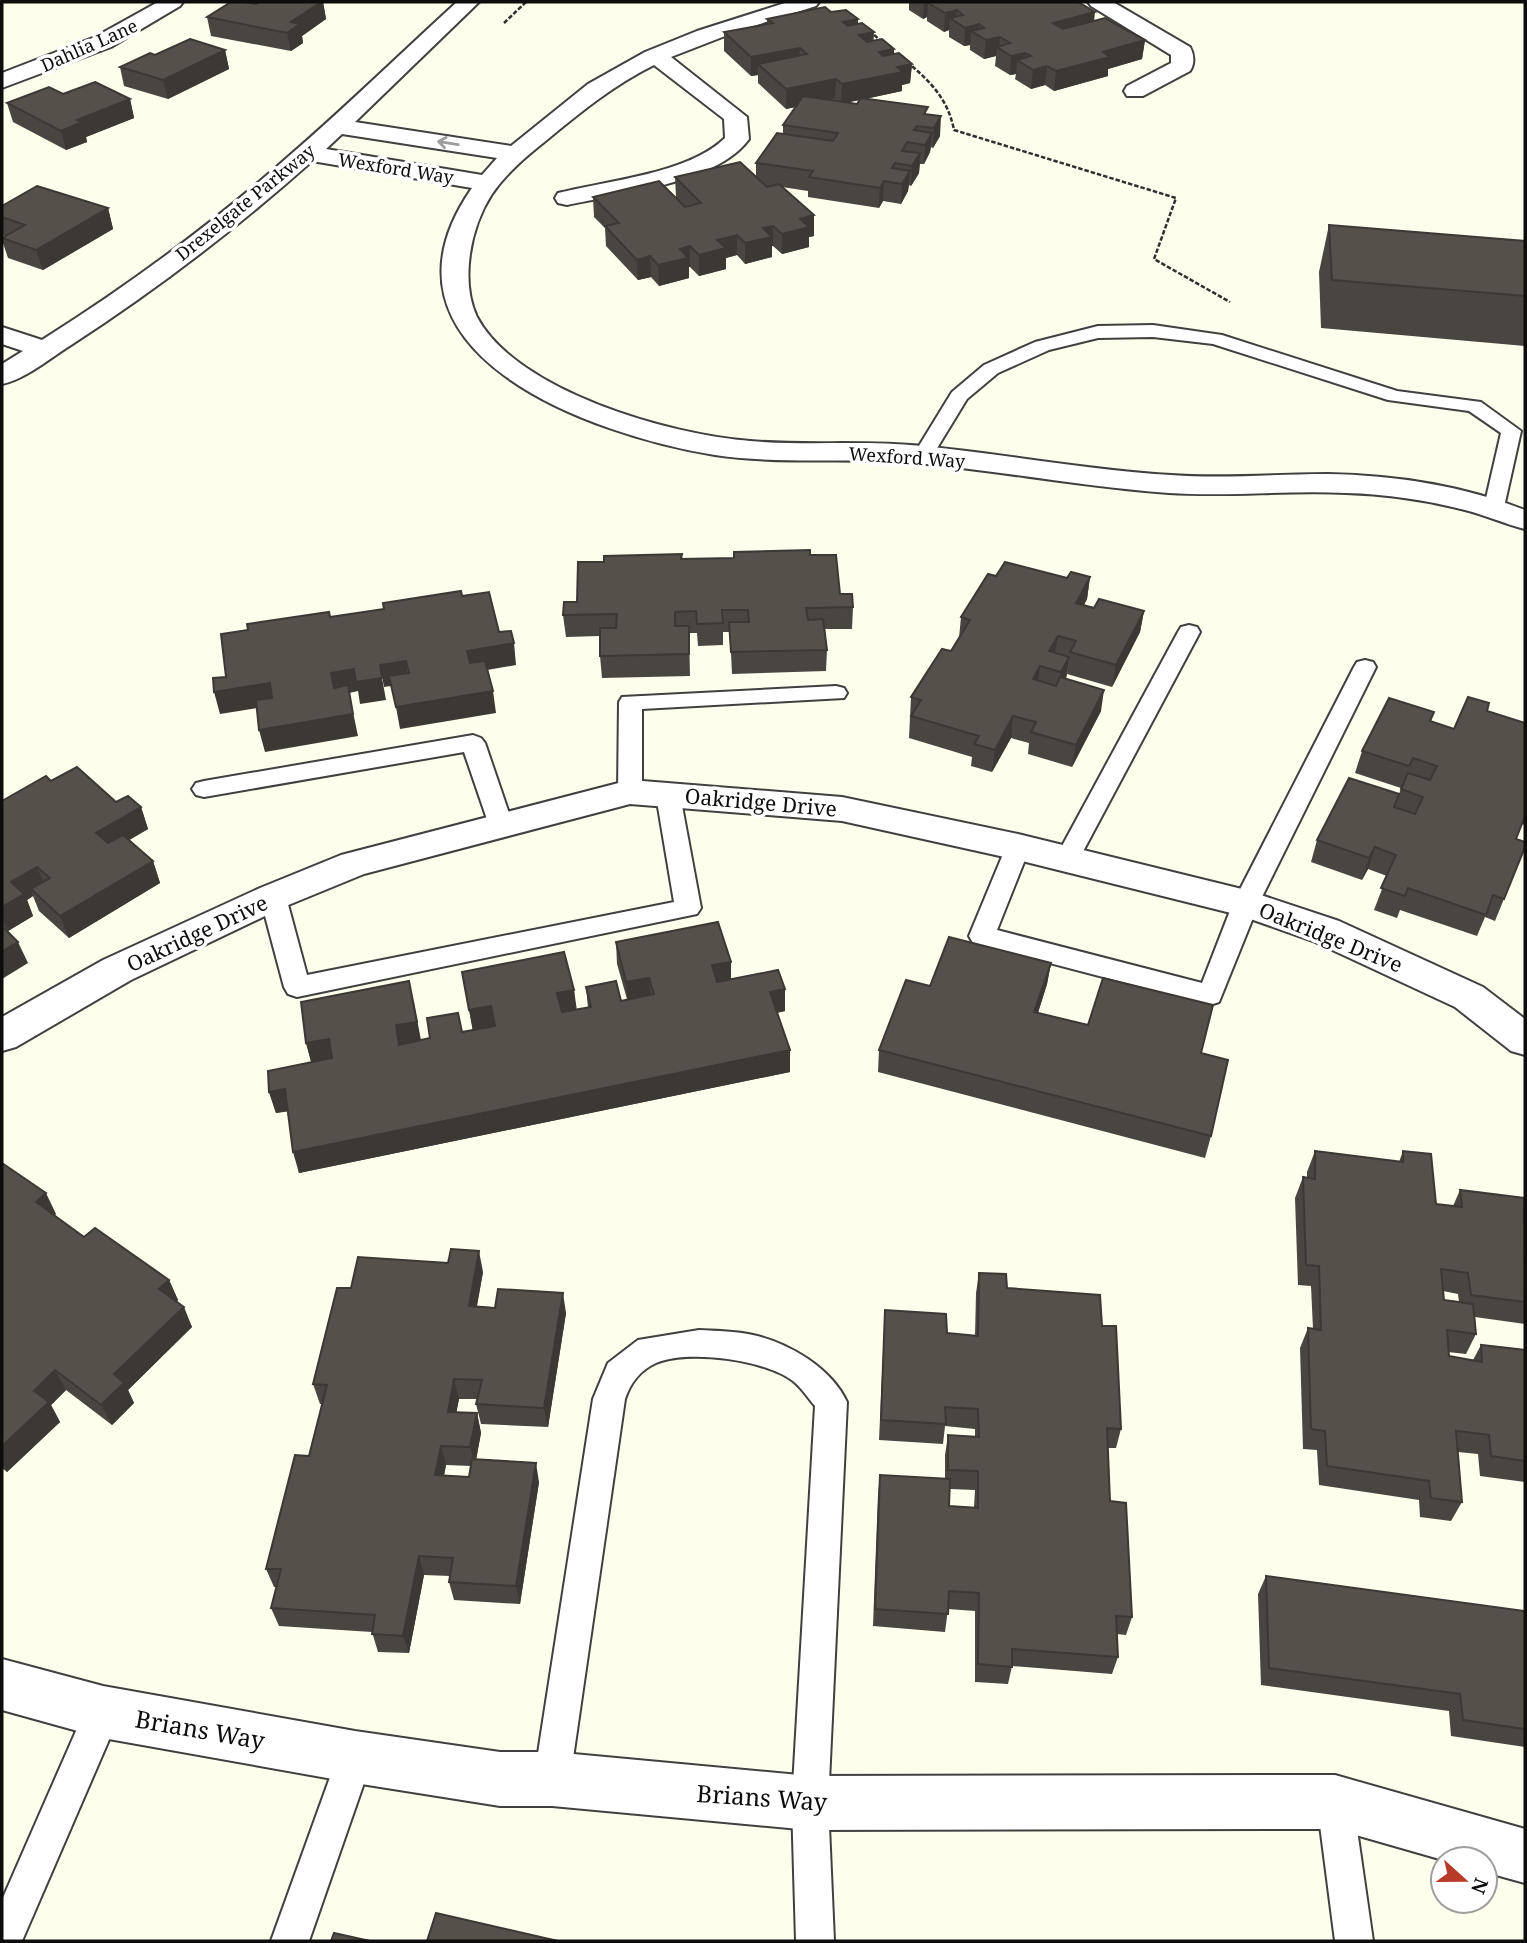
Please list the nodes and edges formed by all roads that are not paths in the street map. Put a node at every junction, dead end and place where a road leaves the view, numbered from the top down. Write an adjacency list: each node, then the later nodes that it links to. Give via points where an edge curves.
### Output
1 (173, 2): 6 (street, Dahlia Lane, via 103,42)
2 (469, 2): 8 (street, Drexelgate Parkway)
3 (809, 2): 5 (street, Wexford Way)
4 (1098, 2): 7 (street, via 1182,52 1182,66)
5 (656, 56): 10 (street, Wexford Way, via 603,83); 12 (street, via 735,117 737,139 722,155 694,169)
6 (2, 81)
7 (1135, 91)
8 (336, 126): 9 (street, Drexelgate Parkway); 10 (street, Wexford Way, one-way to 8)
9 (306, 153): 11 (street, Wexford Way); 14 (street, Drexelgate Parkway, via 181,256)
10 (515, 154): 11 (street, Wexford Way)
11 (486, 183): 16 (street, Wexford Way, via 461,229 456,293 466,321 485,347 520,376 605,417 690,440 745,450)
12 (567, 198)
13 (2, 335): 14 (street)
14 (45, 350): 15 (street, Drexelgate Parkway)
15 (2, 376)
16 (924, 454): 17 (street, Wexford Way, via 1035,471 1201,486 1365,485); 17 (lane, via 958,396 991,369 1042,346 1098,332 1153,331 1215,339 1395,396 1474,406 1511,431)
17 (1494, 507): 18 (street, Wexford Way)
18 (1525, 520)
19 (1189, 632): 27 (lane)
20 (1365, 667): 29 (lane)
21 (835, 693): 23 (lane, via 630,702)
22 (204, 789): 25 (lane, via 473,743)
23 (630, 792): 24 (street, Oakridge Drive); 25 (street, Oakridge Drive)
24 (668, 795): 26 (street, Oakridge Drive, via 842,809); 28 (lane, via 688,908 297,988)
25 (500, 825): 28 (street, Oakridge Drive, via 354,864)
26 (1018, 847): 27 (street, Oakridge Drive); 29 (lane, via 982,936 1210,995)
27 (1067, 859): 29 (street, Oakridge Drive)
28 (273, 897): 30 (street, Oakridge Drive, via 117,971)
29 (1247, 904): 31 (street, Oakridge Drive, via 1326,931 1469,997)
30 (2, 1036)
31 (1525, 1040)
32 (2, 1684): 33 (street, Brians Way)
33 (103, 1712): 34 (street, Brians Way); 39 (lane)
34 (355, 1757): 35 (street, Brians Way, via 500,1779); 40 (lane)
35 (552, 1779): 37 (street, Brians Way); 37 (lane, via 608,1399 619,1373 649,1350 699,1343 753,1348 804,1370 831,1402)
36 (1335, 1801): 37 (street, Brians Way); 38 (street, Brians Way); 42 (lane)
37 (810, 1803): 41 (lane)
38 (1525, 1856)
39 (3, 1941)
40 (290, 1941)
41 (815, 1941)
42 (1354, 1941)

